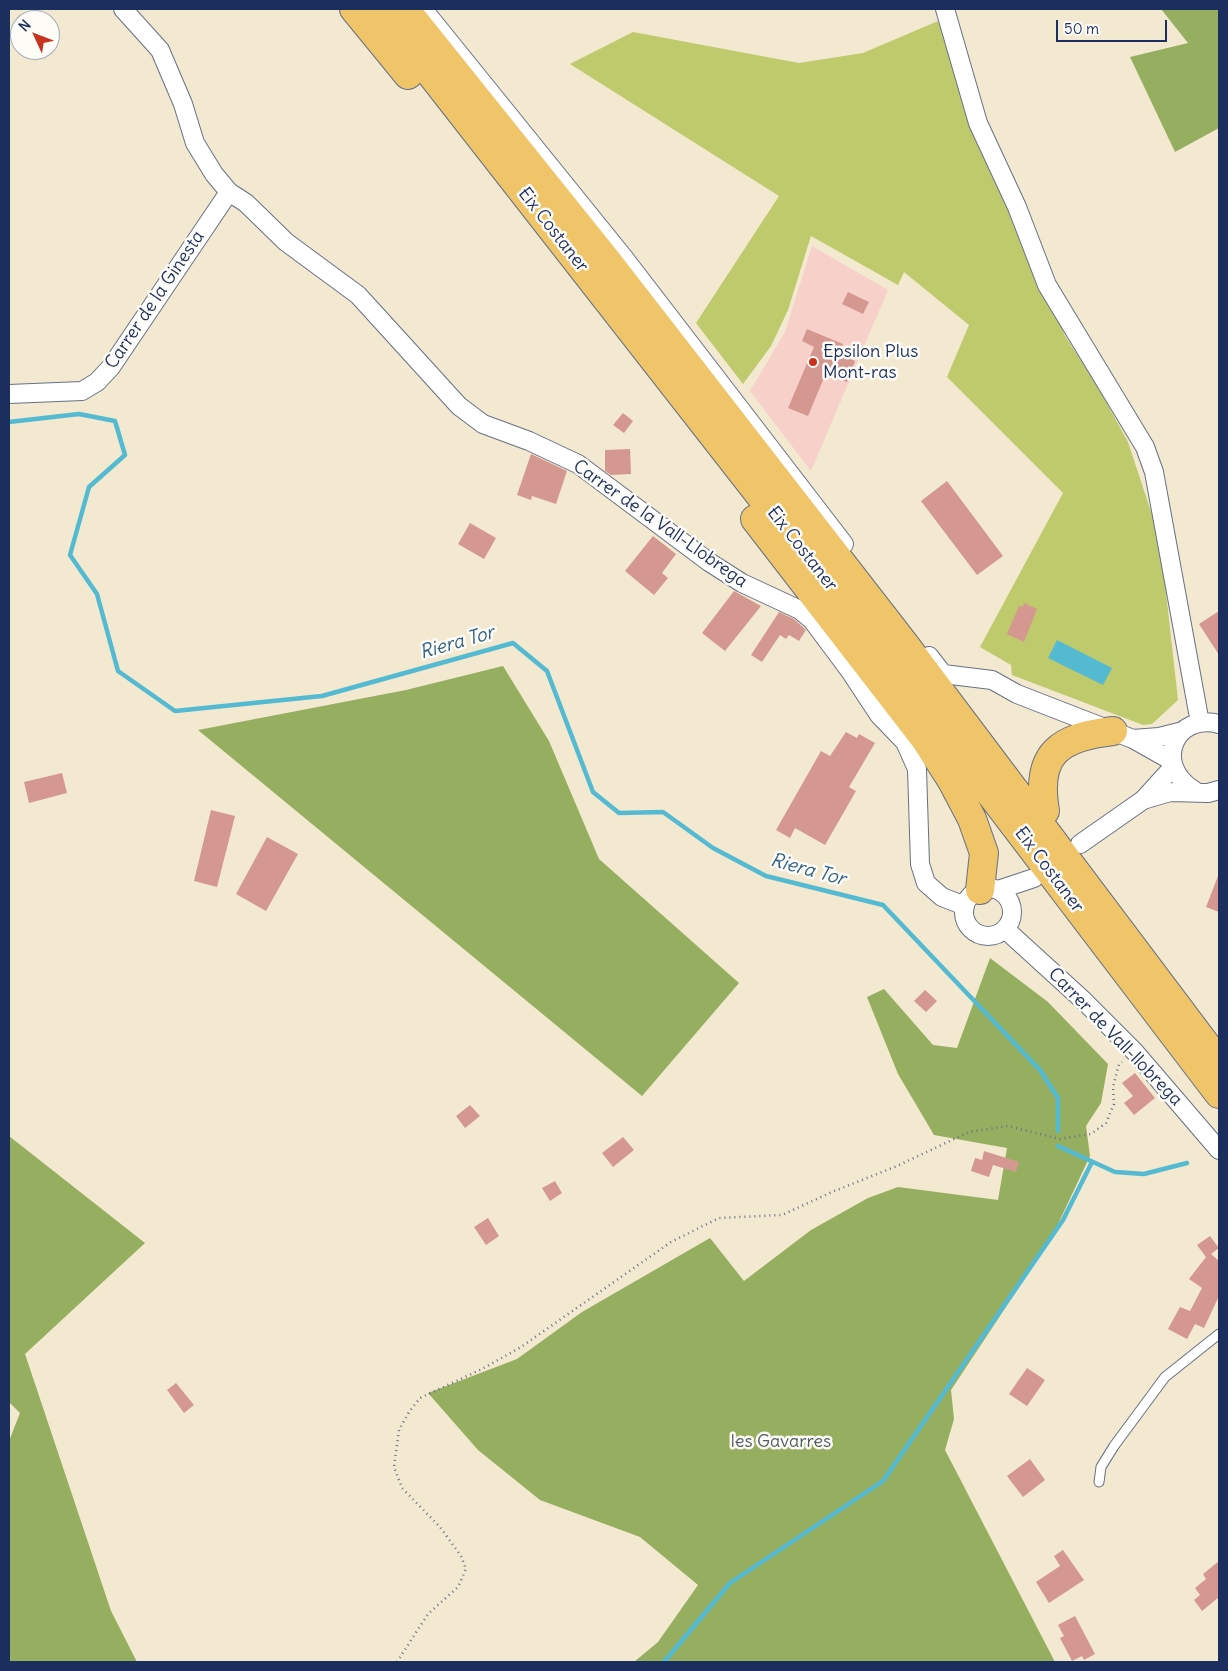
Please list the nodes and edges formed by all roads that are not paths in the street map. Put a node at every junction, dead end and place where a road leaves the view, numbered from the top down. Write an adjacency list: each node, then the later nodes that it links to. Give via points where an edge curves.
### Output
1 (124, 9): 7 (street, Carrer de la Vall-Llobrega, via 160,50 183,104 195,143)
2 (354, 9): 20 (highway, via 512,202 925,739 972,819 984,853)
3 (380, 9): 25 (highway, Eix Costaner, via 887,658)
4 (405, 9): 23 (highway, via 608,262 903,642)
5 (423, 9): 9 (street, via 625,259)
6 (944, 9): 10 (street, via 978,123 1017,207 1047,285 1145,447 1154,472)
7 (228, 192): 8 (street, Carrer de la Ginesta, via 111,367 97,382 82,392); 20 (street, Carrer de la Vall-Llobrega, via 246,203 286,242 358,295 459,406 483,424 578,464 710,562 742,583 800,610 812,620 879,715 905,742 917,769 920,864 926,883 942,897)
8 (9, 394)
9 (943, 674): 13 (street, via 992,680 1017,694); 18 (highway)
10 (1200, 723): 11 (street); 12 (street)
11 (1219, 724)
12 (1183, 731): 13 (street, via 1159,737); 14 (street, via 1174,745)
13 (1123, 735): 14 (street); 18 (highway, via 1079,736 1056,750 1043,775)
14 (1172, 764): 16 (street, via 1183,783); 17 (street)
15 (1219, 790): 16 (street)
16 (1196, 791): 17 (street, via 1170,792)
17 (1143, 800): 19 (street)
18 (1045, 811): 23 (highway, via 1120,914)
19 (1080, 844)
20 (981, 895): 21 (street, via 1008,900); 21 (street, via 1034,878); 22 (street, via 966,922 977,934 990,936)
21 (1012, 908): 22 (street)
22 (1005, 929): 26 (street, Carrer de Vall-llobrega, via 1134,1051)
23 (1184, 1017): 24 (highway)
24 (1219, 1062)
25 (1219, 1094)
26 (1219, 1150)
27 (1219, 1334): 28 (lane, via 1165,1377 1114,1446 1101,1467)
28 (1099, 1482)

